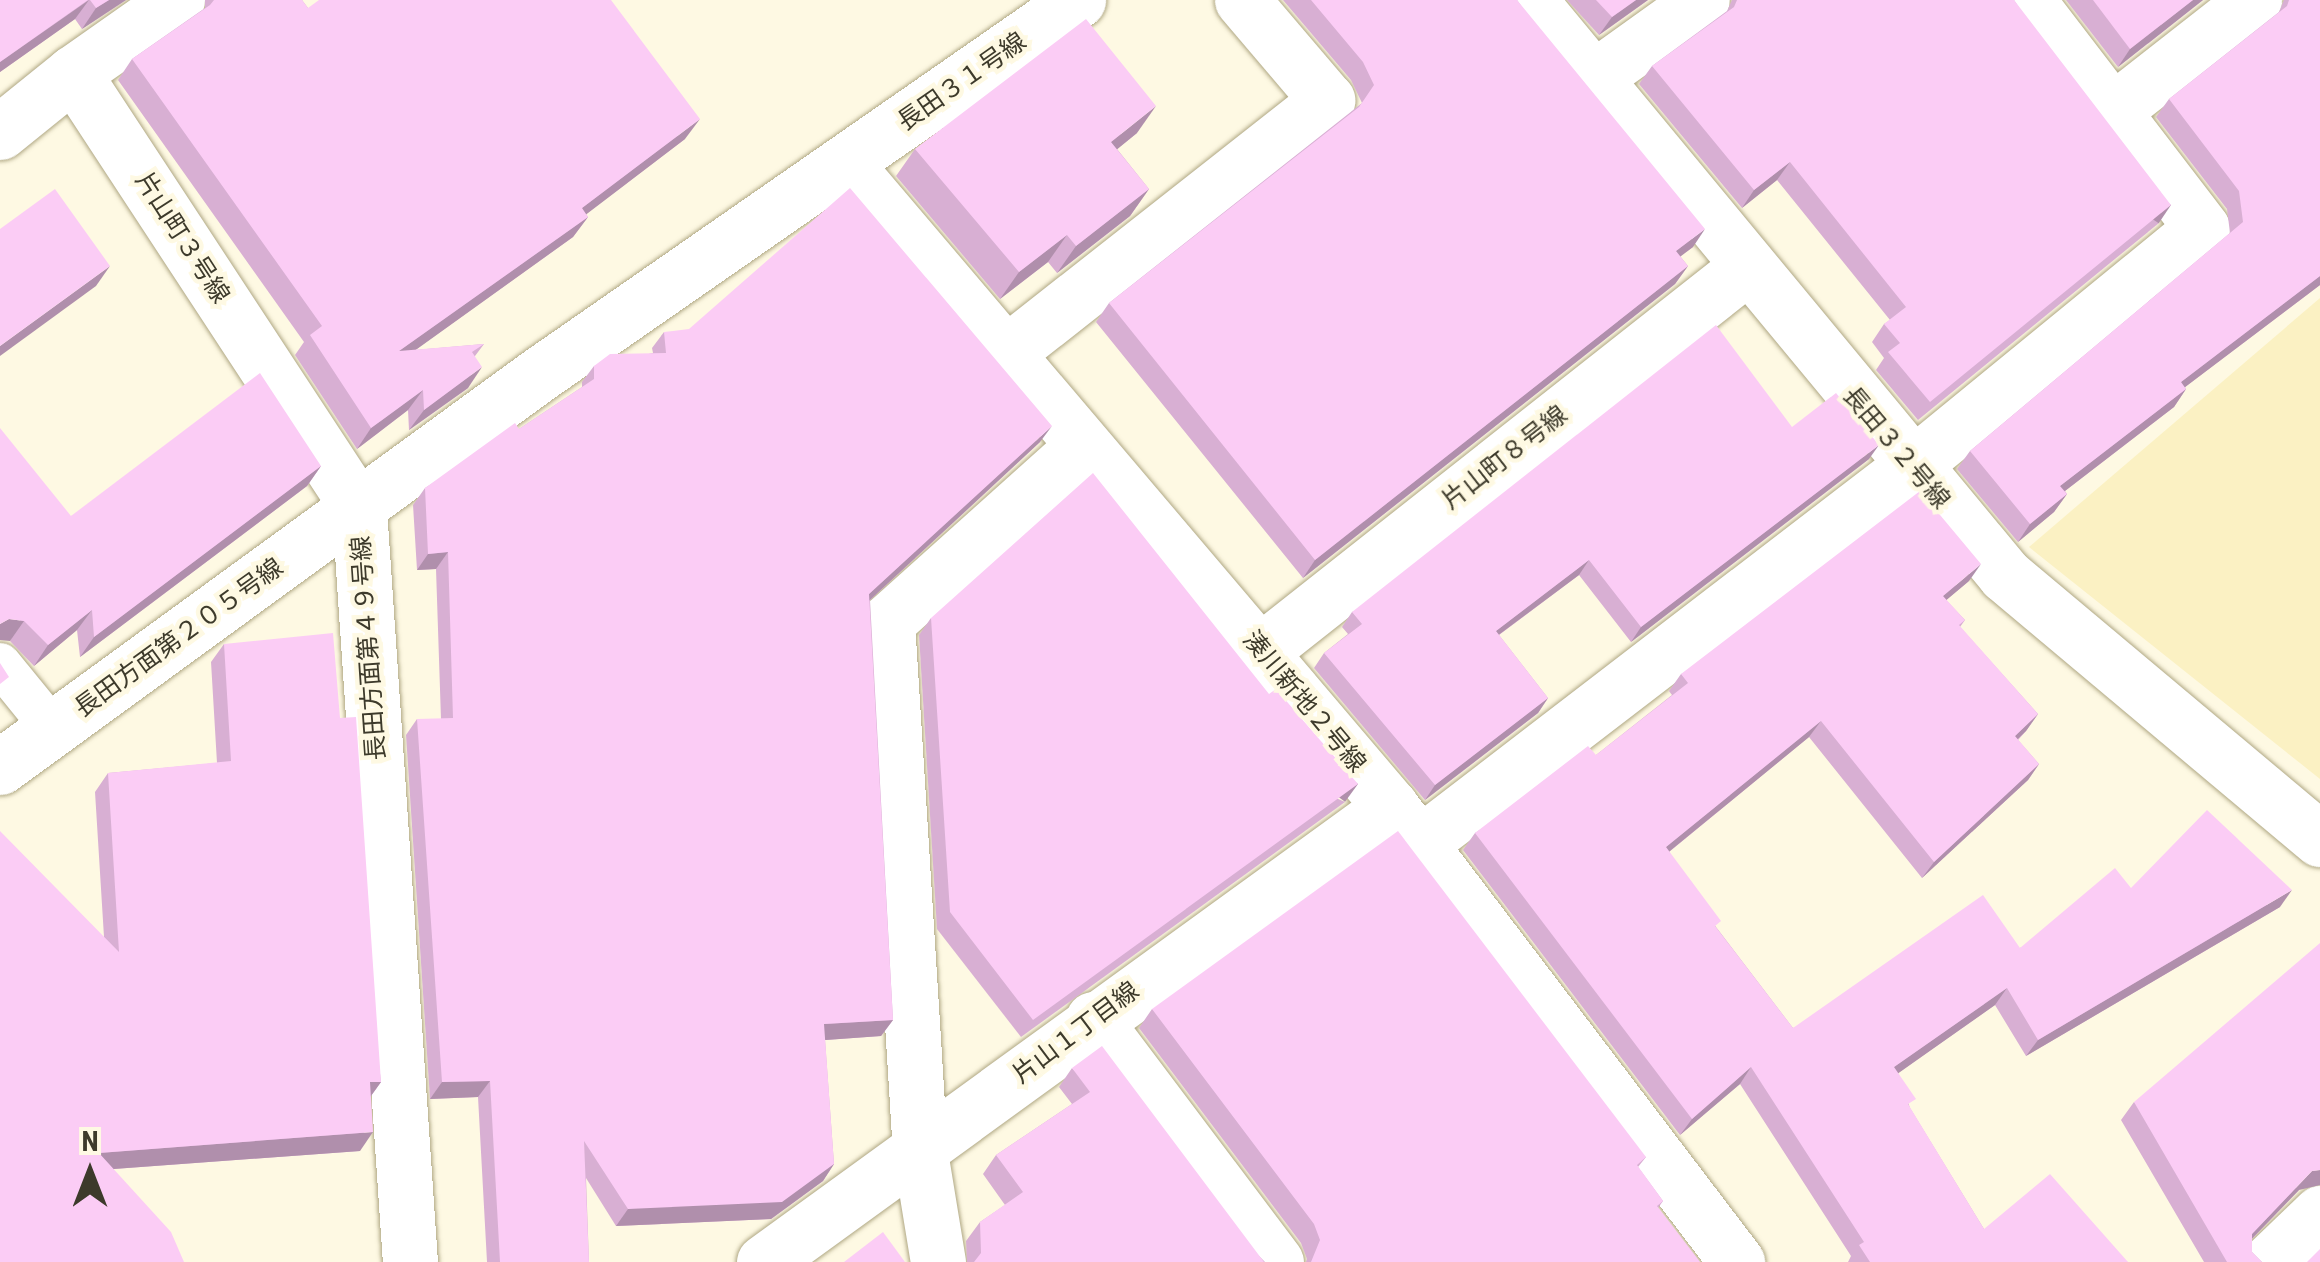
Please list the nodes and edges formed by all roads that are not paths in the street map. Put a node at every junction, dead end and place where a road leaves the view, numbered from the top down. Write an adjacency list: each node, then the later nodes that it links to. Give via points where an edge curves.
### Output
1 (177, 0): 8 (street)
2 (1078, 0): 12 (street, 長田３１号線)
3 (1242, 0): 14 (street, via 1327,100)
4 (1530, 0): 9 (street, 長田３２号線)
5 (1702, 0): 9 (street)
6 (2027, 0): 10 (street)
7 (2254, 0): 10 (street)
8 (74, 73): 11 (street); 17 (street, 片山町３号線)
9 (1596, 76): 13 (street, 長田３２号線)
10 (2115, 109): 16 (street, 片山１丁目線, via 2202,228)
11 (0, 132)
12 (845, 164): 14 (street, 湊川新地２号線); 17 (street, 長田方面第４９号線, via 542,372)
13 (1747, 267): 16 (street, 長田３２号線); 18 (street, 片山町８号線)
14 (1006, 353): 15 (street, 湊川新地２号線)
15 (1083, 446): 18 (street, 湊川新地２号線); 25 (street, via 887,622)
16 (1910, 467): 22 (street, 片山１丁目線); 23 (street, 長田３２号線, via 2005,575)
17 (359, 509): 20 (street, 長田方面第２０５号線); 27 (street, 長田方面第４９号線)
18 (1262, 650): 22 (street, 湊川新地２号線)
19 (0, 664): 20 (lane)
20 (53, 729): 21 (street, 長田方面第２０５号線)
21 (0, 767)
22 (1405, 826): 24 (street, 片山１丁目線); 31 (street, 湊川新地２号線)
23 (2320, 839)
24 (1092, 1019): 25 (street, 片山１丁目線); 30 (street)
25 (920, 1152): 28 (street, 片山１丁目線); 29 (street)
26 (2320, 1213): 32 (street)
27 (410, 1262)
28 (764, 1262)
29 (938, 1262)
30 (1276, 1262)
31 (1737, 1262)
32 (2269, 1262)

